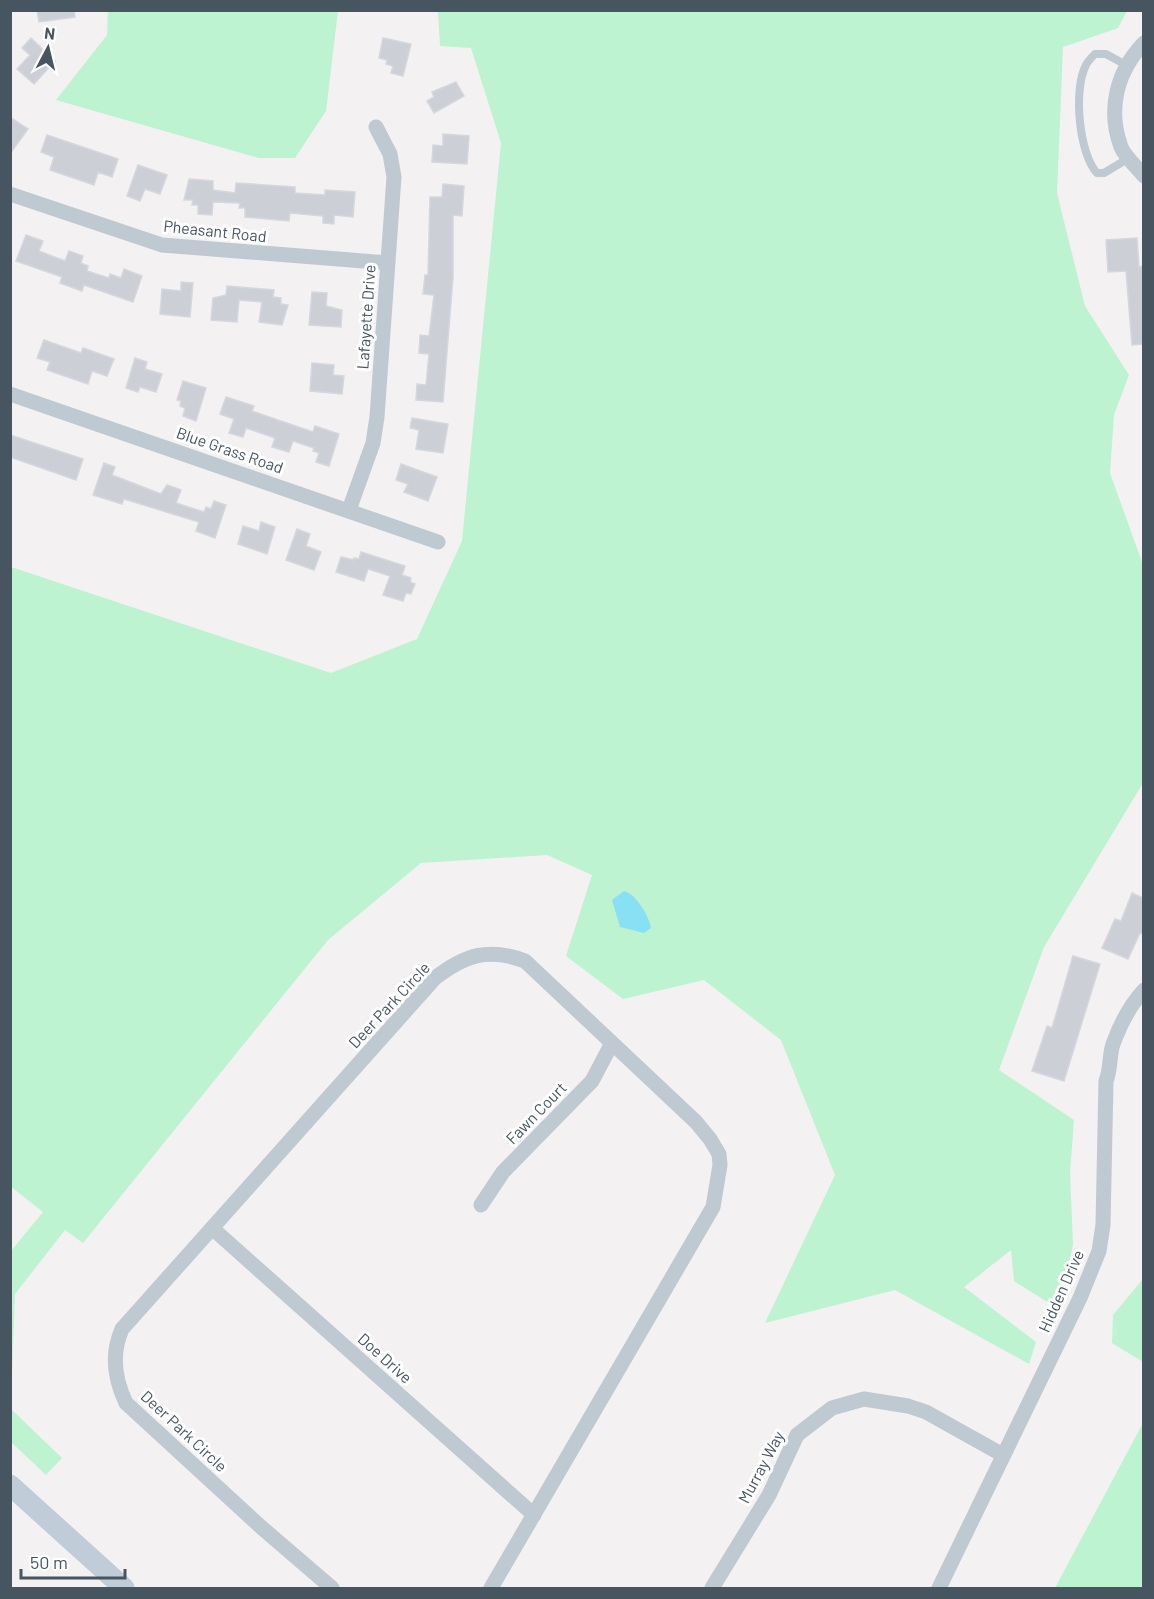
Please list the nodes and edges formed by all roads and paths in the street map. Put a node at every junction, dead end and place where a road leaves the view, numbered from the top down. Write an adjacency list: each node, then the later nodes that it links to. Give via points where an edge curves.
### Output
1 (1143, 43): 2 (street)
2 (1126, 65): 4 (street, via 1120,76 1115,117 1121,148); 4 (lane, via 1106,54 1095,54 1086,65 1079,125 1090,166 1097,173)
3 (376, 127): 7 (street, Lafayette Drive, via 386,142 393,166)
4 (1129, 158): 5 (street)
5 (1143, 176)
6 (10, 194): 7 (street, Pheasant Road, via 162,245)
7 (388, 263): 9 (street, Lafayette Drive, via 373,443)
8 (10, 394): 9 (street, Blue Grass Road)
9 (349, 510): 10 (street, Blue Grass Road)
10 (438, 542)
11 (1143, 990): 15 (street, Hidden Drive, via 1131,1004 1113,1045 1106,1081 1105,1203 1099,1251)
12 (612, 1043): 13 (street, Fawn Court, via 592,1081 502,1172); 14 (street, Deer Park Circle, via 525,961 497,953 455,962 435,978); 17 (street, Deer Park Circle, via 710,1139 719,1154 717,1194)
13 (481, 1205)
14 (212, 1228): 17 (street, Doe Drive); 19 (street, Deer Park Circle, via 122,1329 114,1356 119,1388 126,1403)
15 (1003, 1455): 21 (street, Murray Way, via 908,1406 864,1399 832,1408 797,1435 769,1495); 22 (street, Hidden Drive)
16 (10, 1485): 18 (main road)
17 (534, 1515): 20 (street, Deer Park Circle)
18 (122, 1588)
19 (332, 1588)
20 (491, 1588)
21 (712, 1588)
22 (939, 1588)

